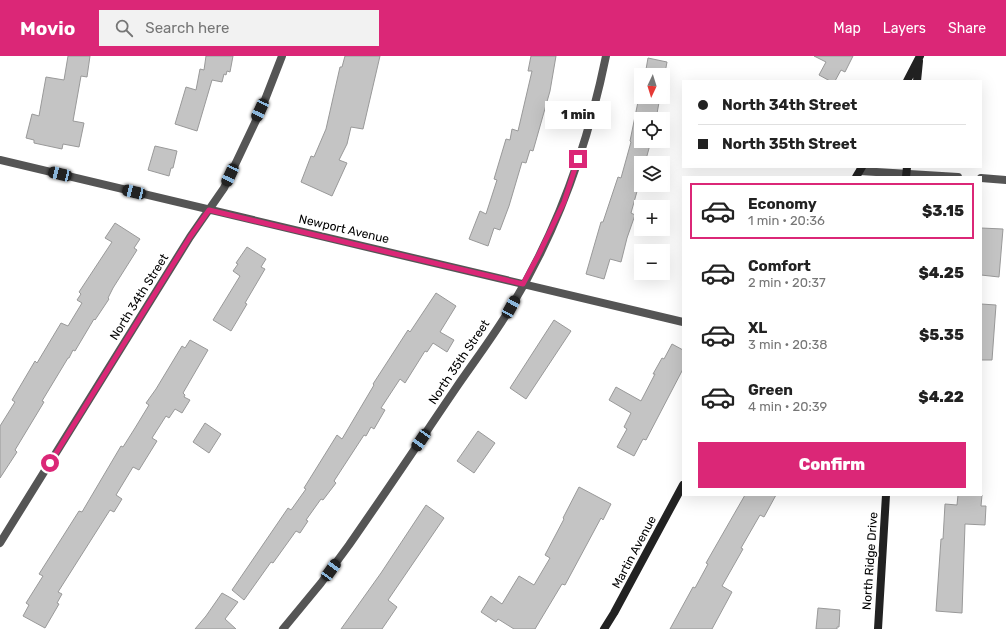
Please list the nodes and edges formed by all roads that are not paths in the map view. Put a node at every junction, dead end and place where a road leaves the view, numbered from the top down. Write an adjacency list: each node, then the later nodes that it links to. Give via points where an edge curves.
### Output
1 (282, 56): 12 (street, North 34th Street, via 224,188)
2 (606, 56): 13 (street, North 35th Street, via 588,131 564,202)
3 (920, 56): 4 (main road); 5 (main road)
4 (908, 80)
5 (917, 80)
6 (0, 160): 12 (street, Newport Avenue)
7 (859, 172): 8 (street)
8 (907, 173): 9 (street)
9 (945, 176)
10 (982, 178): 11 (street)
11 (1006, 180)
12 (209, 210): 13 (street, Newport Avenue); 17 (street, North 34th Street)
13 (523, 284): 14 (street, Newport Avenue); 18 (street, North 35th Street, via 511,307 349,545)
14 (682, 322)
15 (682, 487): 19 (main road, Martin Avenue)
16 (886, 496): 20 (main road, North Ridge Drive)
17 (0, 543)
18 (283, 629)
19 (604, 629)
20 (878, 629)

